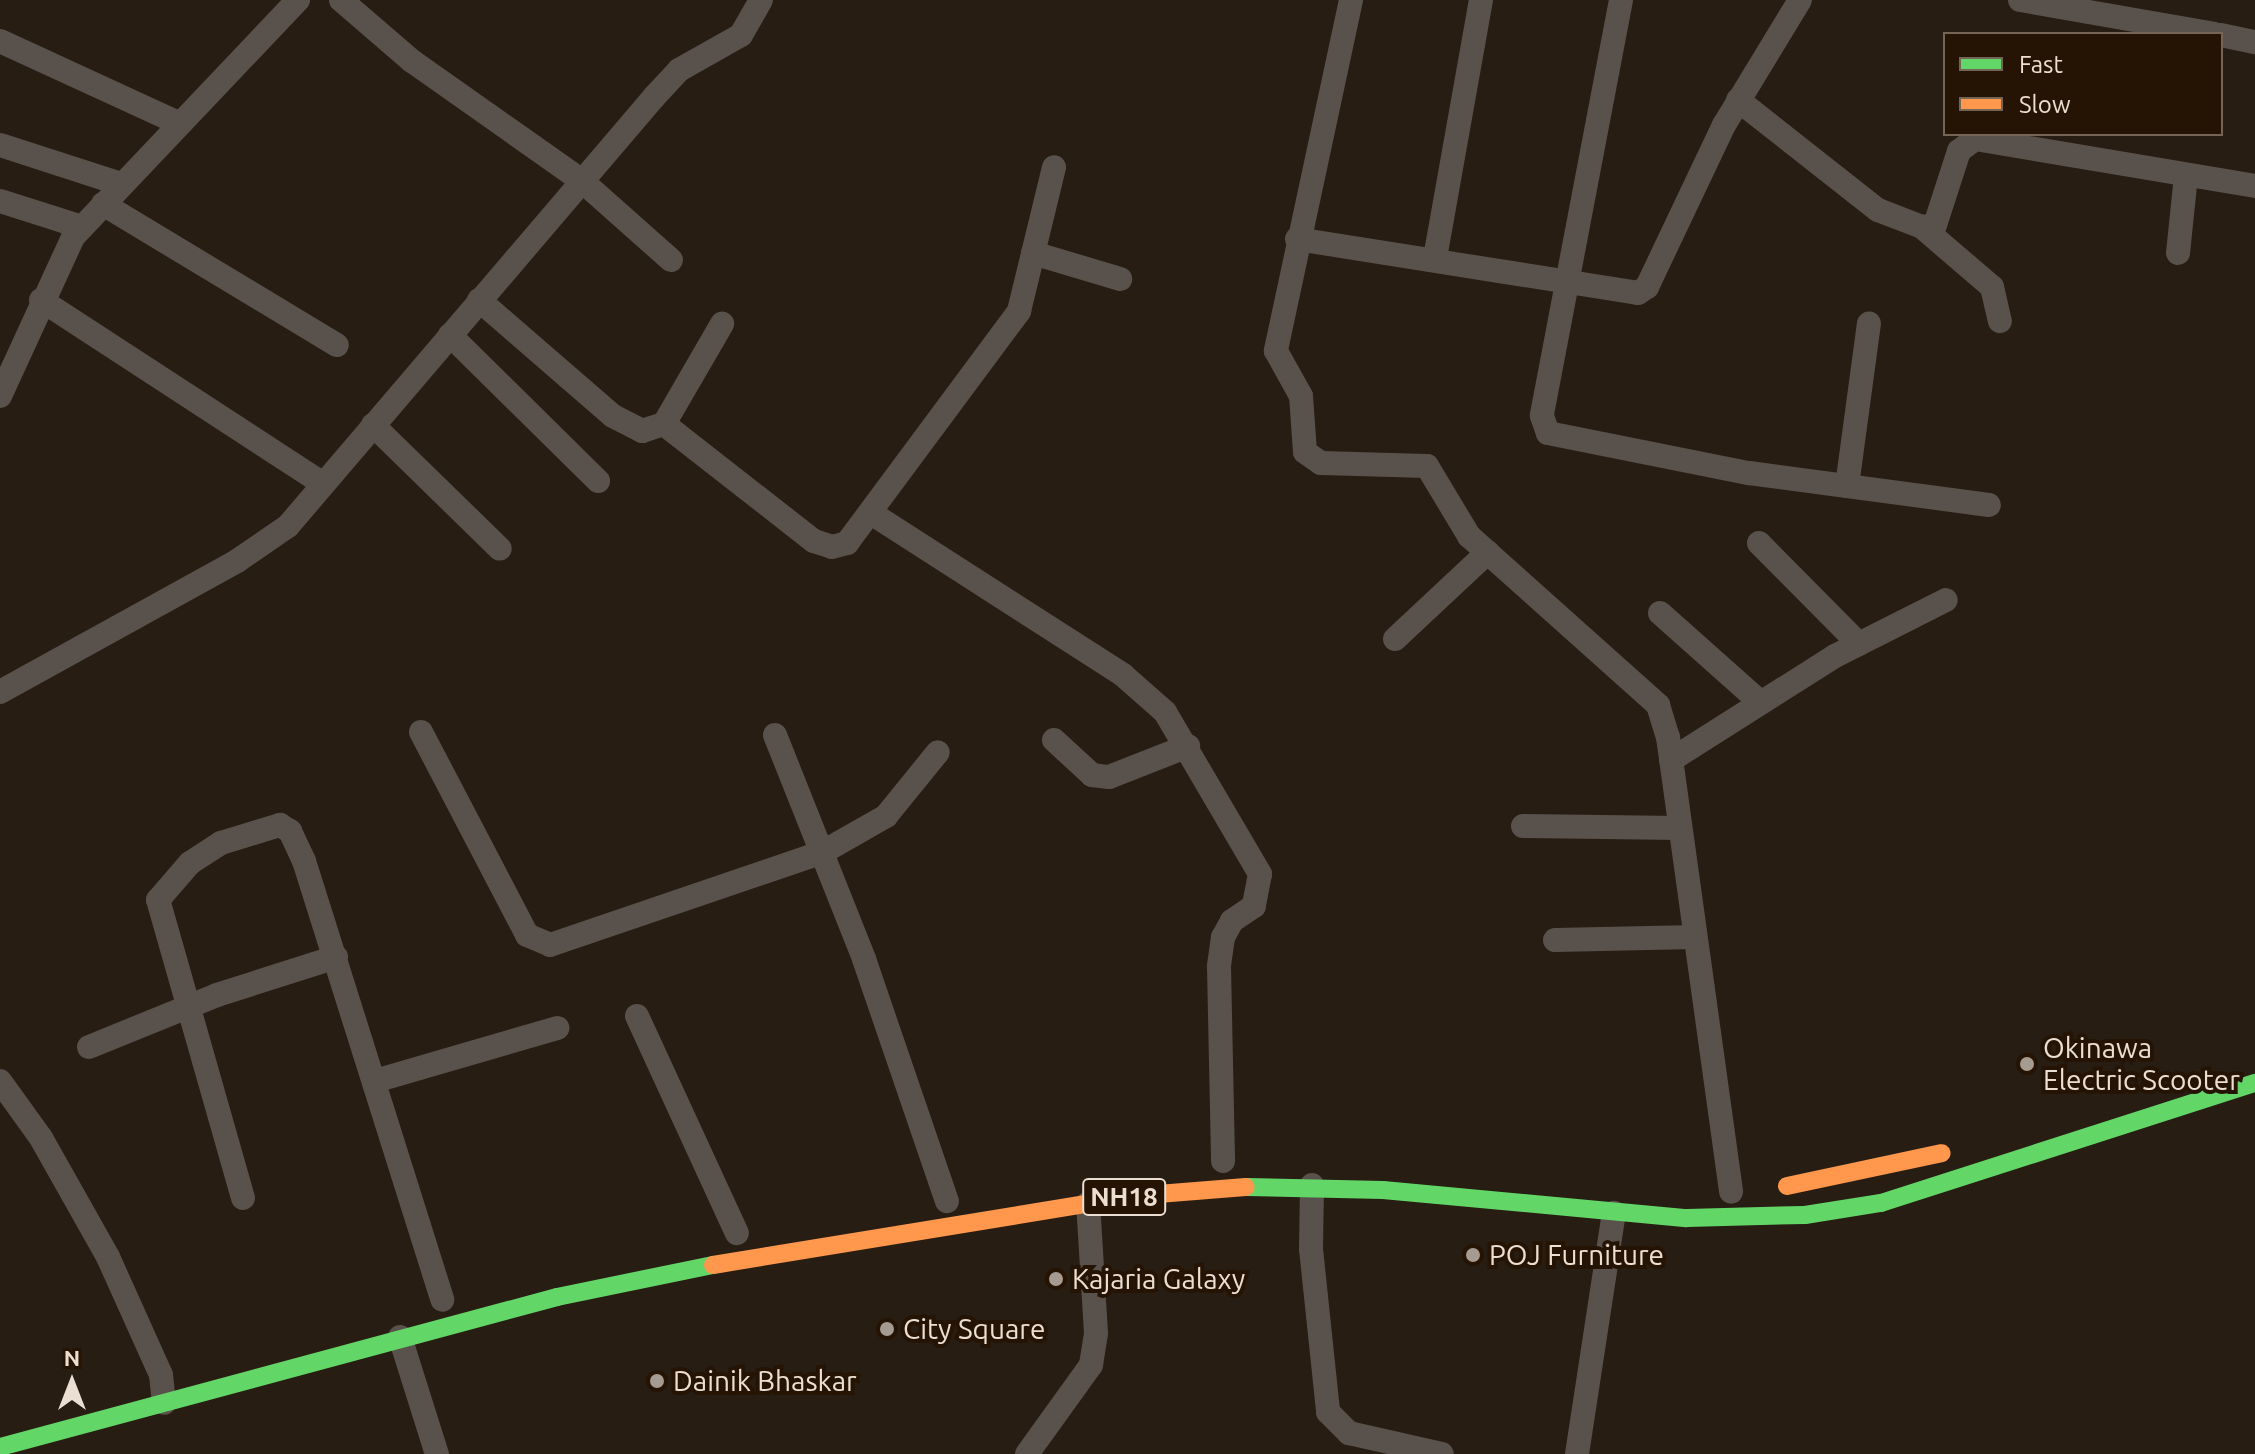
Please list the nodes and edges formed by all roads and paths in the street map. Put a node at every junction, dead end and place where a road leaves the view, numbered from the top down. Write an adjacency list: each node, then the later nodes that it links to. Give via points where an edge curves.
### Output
1 (298, 0): 15 (street)
2 (341, 0): 19 (street, via 412,61)
3 (761, 0): 19 (street, via 741,35 679,70)
4 (1351, 0): 26 (street)
5 (1481, 0): 29 (street)
6 (1621, 0): 32 (street)
7 (1800, 0): 14 (street)
8 (2020, 0): 9 (street)
9 (2132, 10): 10 (street)
10 (2207, 32)
11 (2223, 35): 13 (street)
12 (0, 41): 15 (street)
13 (2255, 42)
14 (1738, 100): 25 (street, via 1878,210); 32 (street, via 1647,287 1622,293)
15 (178, 123): 20 (street)
16 (0, 145): 20 (street)
17 (1054, 167): 27 (street)
18 (2186, 176): 21 (street); 25 (street, via 1975,139 1959,151 1935,225); 28 (street)
19 (582, 181): 30 (street); 34 (street)
20 (121, 184): 23 (street)
21 (2255, 186)
22 (0, 201): 24 (street)
23 (103, 204): 24 (street); 39 (street)
24 (82, 227): 33 (street)
25 (1922, 227): 35 (street, via 1992,287)
26 (1297, 239): 29 (street); 50 (street, via 1276,351 1301,396 1305,452 1321,463 1427,466 1456,522)
27 (1033, 253): 31 (street); 47 (street, via 1008,331)
28 (2178, 253)
29 (1435, 258): 32 (street)
30 (671, 260)
31 (1120, 279)
32 (1569, 280): 45 (street, via 1542,416 1548,433)
33 (41, 300): 40 (street); 44 (street)
34 (479, 300): 38 (street); 41 (street, via 613,416 642,431)
35 (2000, 321)
36 (1869, 323): 45 (street)
37 (722, 324): 41 (street)
38 (450, 335): 42 (street); 43 (street)
39 (337, 345)
40 (0, 396)
41 (664, 424): 47 (street, via 814,541 832,547 847,543)
42 (373, 425): 44 (street); 49 (street)
43 (598, 481)
44 (323, 484): 55 (street, via 266,543)
45 (1847, 486): 46 (street)
46 (1989, 505)
47 (874, 515): 60 (street, via 1123,675 1165,712)
48 (1759, 543): 54 (street)
49 (500, 549)
50 (1488, 552): 53 (street); 62 (street, via 1658,705)
51 (1946, 600): 54 (street)
52 (1660, 613): 56 (street)
53 (1395, 639)
54 (1859, 644): 56 (street)
55 (0, 692)
56 (1761, 703): 62 (street)
57 (421, 732): 65 (street, via 527,935 539,944 576,940)
58 (775, 735): 65 (street)
59 (1054, 740): 60 (street, via 1092,775 1109,777)
60 (1188, 746): 78 (street, via 1260,874 1254,906 1232,921 1223,937 1219,967)
61 (938, 752): 65 (street, via 886,816)
62 (1671, 760): 64 (street)
63 (1523, 826): 64 (street)
64 (1680, 828): 66 (street)
65 (823, 852): 84 (street)
66 (1695, 937): 67 (street); 81 (street)
67 (1555, 940)
68 (336, 957): 69 (street); 69 (street, via 290,831 280,825 250,830 190,863 158,900); 74 (street)
69 (187, 1008): 72 (street); 83 (street)
70 (637, 1016): 87 (street)
71 (557, 1028): 74 (street)
72 (89, 1047)
73 (0, 1081): 92 (street, via 84,1211 161,1375)
74 (375, 1081): 89 (street)
75 (2255, 1083): 86 (highway, NH18, via 1881,1203 1737,1218)
76 (1966, 1146): 81 (highway, via 1882,1170)
77 (1248, 1160): 78 (highway, NH18)
78 (1223, 1161): 79 (highway, NH18)
79 (1197, 1163)
80 (1312, 1185): 85 (highway, NH18, via 1191,1190); 86 (highway, NH18); 96 (street, via 1311,1249 1328,1412 1349,1433)
81 (1723, 1192)
82 (973, 1197): 84 (highway)
83 (243, 1198)
84 (940, 1203)
85 (1088, 1203): 91 (highway, NH18, via 692,1267); 95 (street, via 1096,1333 1091,1365)
86 (1614, 1213): 97 (street)
87 (744, 1232): 88 (highway)
88 (711, 1237)
89 (450, 1298): 90 (highway)
90 (415, 1307)
91 (400, 1337): 92 (highway, NH18); 94 (street)
92 (164, 1403): 93 (highway, NH18)
93 (4, 1449)
94 (437, 1454)
95 (1027, 1454)
96 (1442, 1454)
97 (1577, 1454)

